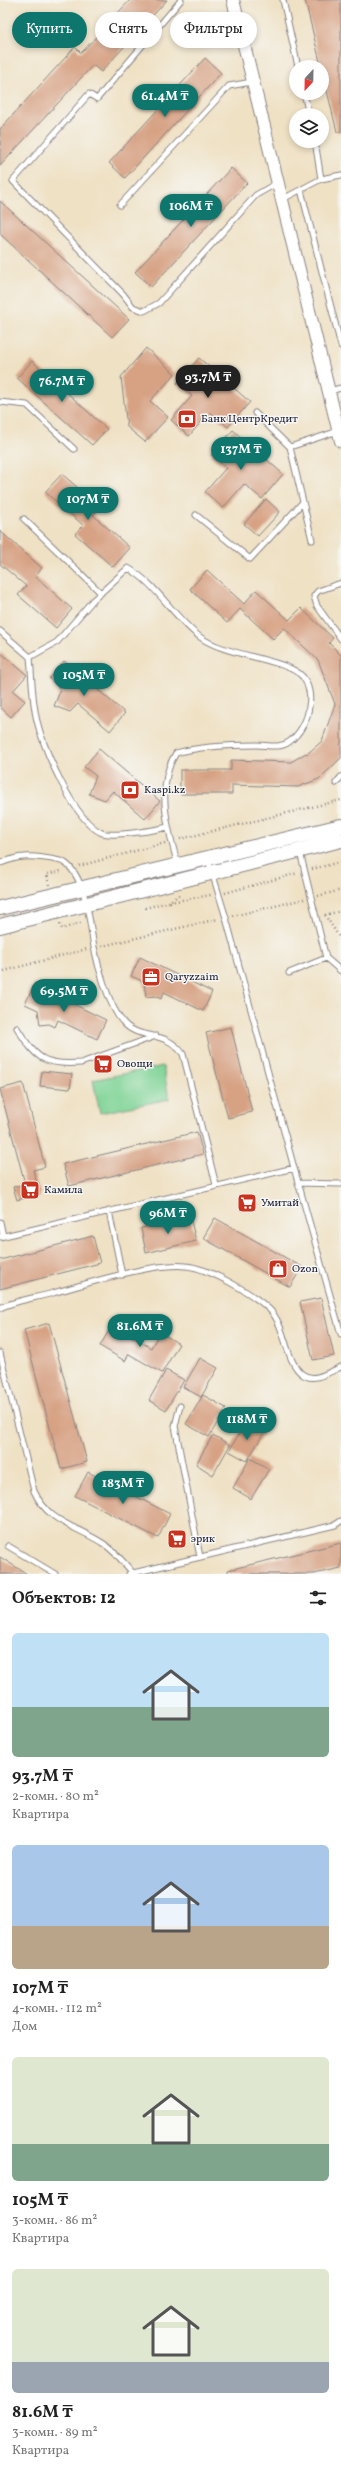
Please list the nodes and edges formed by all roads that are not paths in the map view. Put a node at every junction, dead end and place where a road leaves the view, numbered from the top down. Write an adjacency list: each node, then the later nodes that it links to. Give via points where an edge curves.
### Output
1 (181, 0): 9 (lane, via 97,99 89,94 13,181 133,306 144,311 159,303 256,195)
2 (233, 0): 5 (street)
3 (283, 0): 4 (lane)
4 (296, 60)
5 (253, 82): 9 (street); 12 (lane, via 229,86)
6 (316, 148): 8 (lane)
7 (341, 175): 8 (lane)
8 (321, 179): 10 (lane)
9 (278, 183): 11 (street)
10 (301, 190): 11 (lane); 13 (lane)
11 (282, 200): 15 (street)
12 (120, 205)
13 (341, 346)
14 (341, 388): 15 (lane)
15 (329, 391): 18 (street)
16 (0, 402): 20 (lane, via 27,405)
17 (255, 413): 19 (lane)
18 (340, 436): 19 (lane)
19 (290, 447): 21 (lane)
20 (74, 449)
21 (303, 502): 22 (lane, via 250,559); 24 (lane)
22 (196, 515)
23 (24, 519): 26 (lane)
24 (312, 540)
25 (341, 583): 28 (lane, via 318,591 314,596 317,606)
26 (101, 593): 29 (lane, via 57,642); 33 (lane, via 128,568 147,582 199,637 216,647 280,665 303,677 309,691 308,715 302,728 288,743 275,747 258,745 176,753 169,763 164,785)
27 (0, 631): 29 (lane)
28 (341, 639)
29 (30, 657): 33 (lane, via 37,721 61,783 81,816 102,833 150,832)
30 (341, 777): 31 (lane)
31 (336, 783)
32 (341, 826): 34 (main road)
33 (168, 827): 39 (lane)
34 (296, 837): 36 (lane); 37 (main road)
35 (341, 840): 36 (main road)
36 (300, 850): 40 (main road); 46 (lane)
37 (207, 856): 39 (main road); 40 (lane)
38 (0, 862): 42 (lane, via 23,856 64,862 74,872)
39 (178, 863): 41 (lane); 42 (main road)
40 (212, 872): 41 (main road); 51 (lane)
41 (182, 879): 43 (main road)
42 (80, 889): 43 (lane); 44 (main road)
43 (85, 904): 45 (main road); 50 (lane, via 91,919 94,948 114,1009 122,1022 137,1033)
44 (0, 908)
45 (0, 926)
46 (326, 958): 47 (lane); 48 (lane)
47 (341, 971)
48 (289, 973)
49 (17, 1028): 50 (lane, via 38,1056 70,1064 81,1063)
50 (157, 1036): 54 (lane, via 175,1043 183,1054)
51 (294, 1168): 52 (lane); 54 (lane)
52 (298, 1184): 53 (lane); 60 (lane)
53 (341, 1184)
54 (216, 1185): 55 (lane)
55 (109, 1211): 57 (lane); 58 (lane)
56 (0, 1222): 57 (lane)
57 (1, 1237)
58 (122, 1275): 59 (lane); 62 (lane, via 173,1265 199,1268 270,1310 277,1320 296,1368 303,1375 315,1378)
59 (0, 1308)
60 (341, 1334)
61 (0, 1352): 67 (lane, via 39,1504 56,1519 106,1545)
62 (341, 1367)
63 (180, 1406): 66 (lane, via 175,1426)
64 (341, 1521): 66 (lane, via 334,1525)
65 (8, 1546): 68 (lane)
66 (200, 1557): 67 (lane)
67 (131, 1573)
68 (55, 1574)

